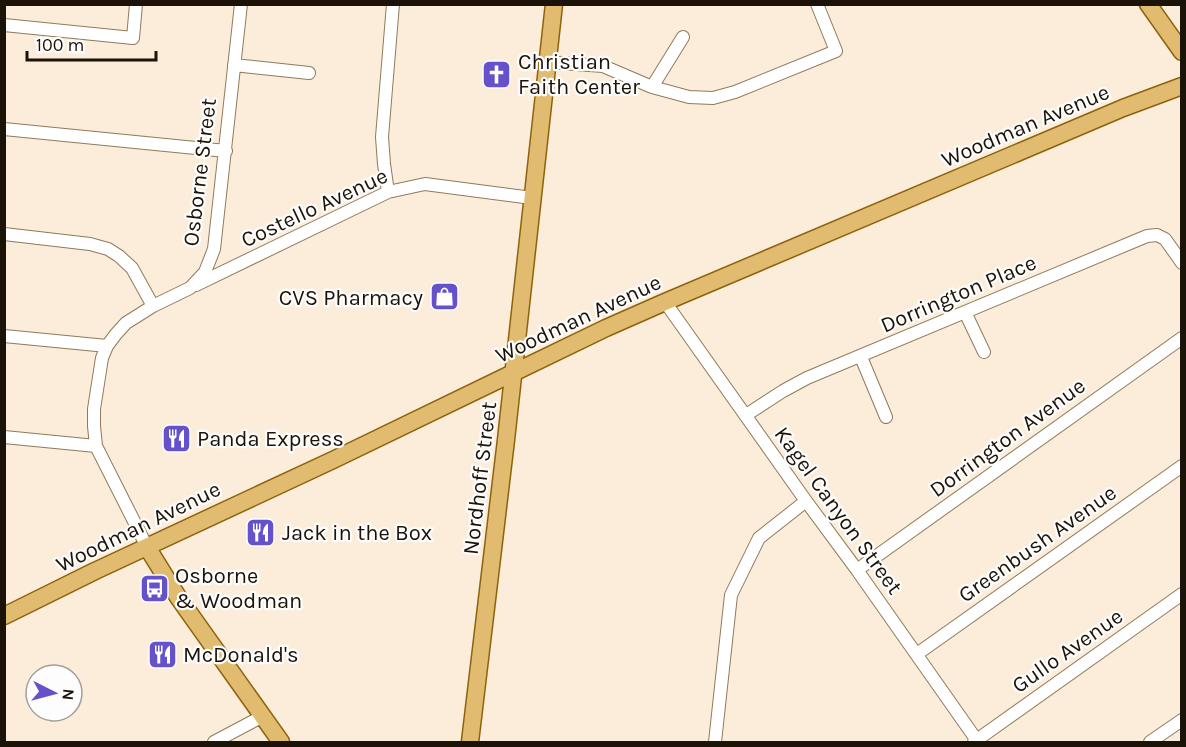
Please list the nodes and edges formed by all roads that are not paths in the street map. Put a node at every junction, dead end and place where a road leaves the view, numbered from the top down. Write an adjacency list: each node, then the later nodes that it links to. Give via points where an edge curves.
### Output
1 (136, 4): 7 (street, via 134,38)
2 (241, 4): 11 (street, Osborne Street)
3 (393, 4): 17 (street, via 382,137)
4 (554, 4): 10 (main road, Nordhoff Street)
5 (817, 4): 14 (street, via 836,51 713,98 690,97)
6 (1148, 4): 9 (main road)
7 (4, 25)
8 (683, 37): 14 (street)
9 (1182, 52)
10 (548, 62): 14 (street, via 603,66); 18 (main road, Nordhoff Street)
11 (234, 65): 12 (street); 16 (street, Osborne Street)
12 (309, 73)
13 (1182, 86): 22 (main road, Woodman Avenue)
14 (652, 87)
15 (4, 129): 16 (street)
16 (226, 151): 21 (street, Osborne Street, via 214,249 205,272)
17 (388, 192): 18 (street, Costello Avenue, via 425,184); 21 (street, Costello Avenue)
18 (532, 198): 30 (main road, Nordhoff Street)
19 (4, 234): 23 (street, via 108,249 132,268)
20 (1182, 263): 24 (street, Dorrington Place, via 1165,240 1157,235 1147,236)
21 (190, 288): 23 (street, Osborne Street)
22 (665, 302): 30 (main road, Woodman Avenue); 31 (street, Kagel Canyon Street)
23 (153, 306): 27 (street, Osborne Street, via 126,323)
24 (965, 312): 28 (street); 29 (street, Dorrington Place)
25 (4, 336): 27 (street)
26 (1182, 338): 38 (street, Dorrington Avenue)
27 (107, 346): 34 (street, Osborne Street, via 97,387)
28 (984, 352)
29 (861, 357): 31 (street, Dorrington Place, via 799,382); 32 (street)
30 (513, 374): 37 (main road, Woodman Avenue); 46 (main road, Nordhoff Street)
31 (746, 415): 36 (street, Kagel Canyon Street)
32 (886, 417)
33 (4, 437): 34 (street)
34 (96, 446): 37 (street, Osborne Street)
35 (1182, 466): 41 (street, Greenbush Avenue)
36 (806, 501): 38 (street, Kagel Canyon Street); 47 (street, via 759,538 731,596)
37 (147, 548): 40 (main road, Woodman Avenue); 42 (main road, Osborne Street)
38 (857, 570): 41 (street, Kagel Canyon Street)
39 (1182, 594): 48 (street, Gullo Avenue)
40 (4, 616)
41 (917, 654): 48 (street, Kagel Canyon Street)
42 (263, 716): 44 (street); 45 (main road, Osborne Street)
43 (1182, 720): 49 (street)
44 (214, 742)
45 (281, 742)
46 (470, 742)
47 (715, 742)
48 (976, 742)
49 (1150, 742)

